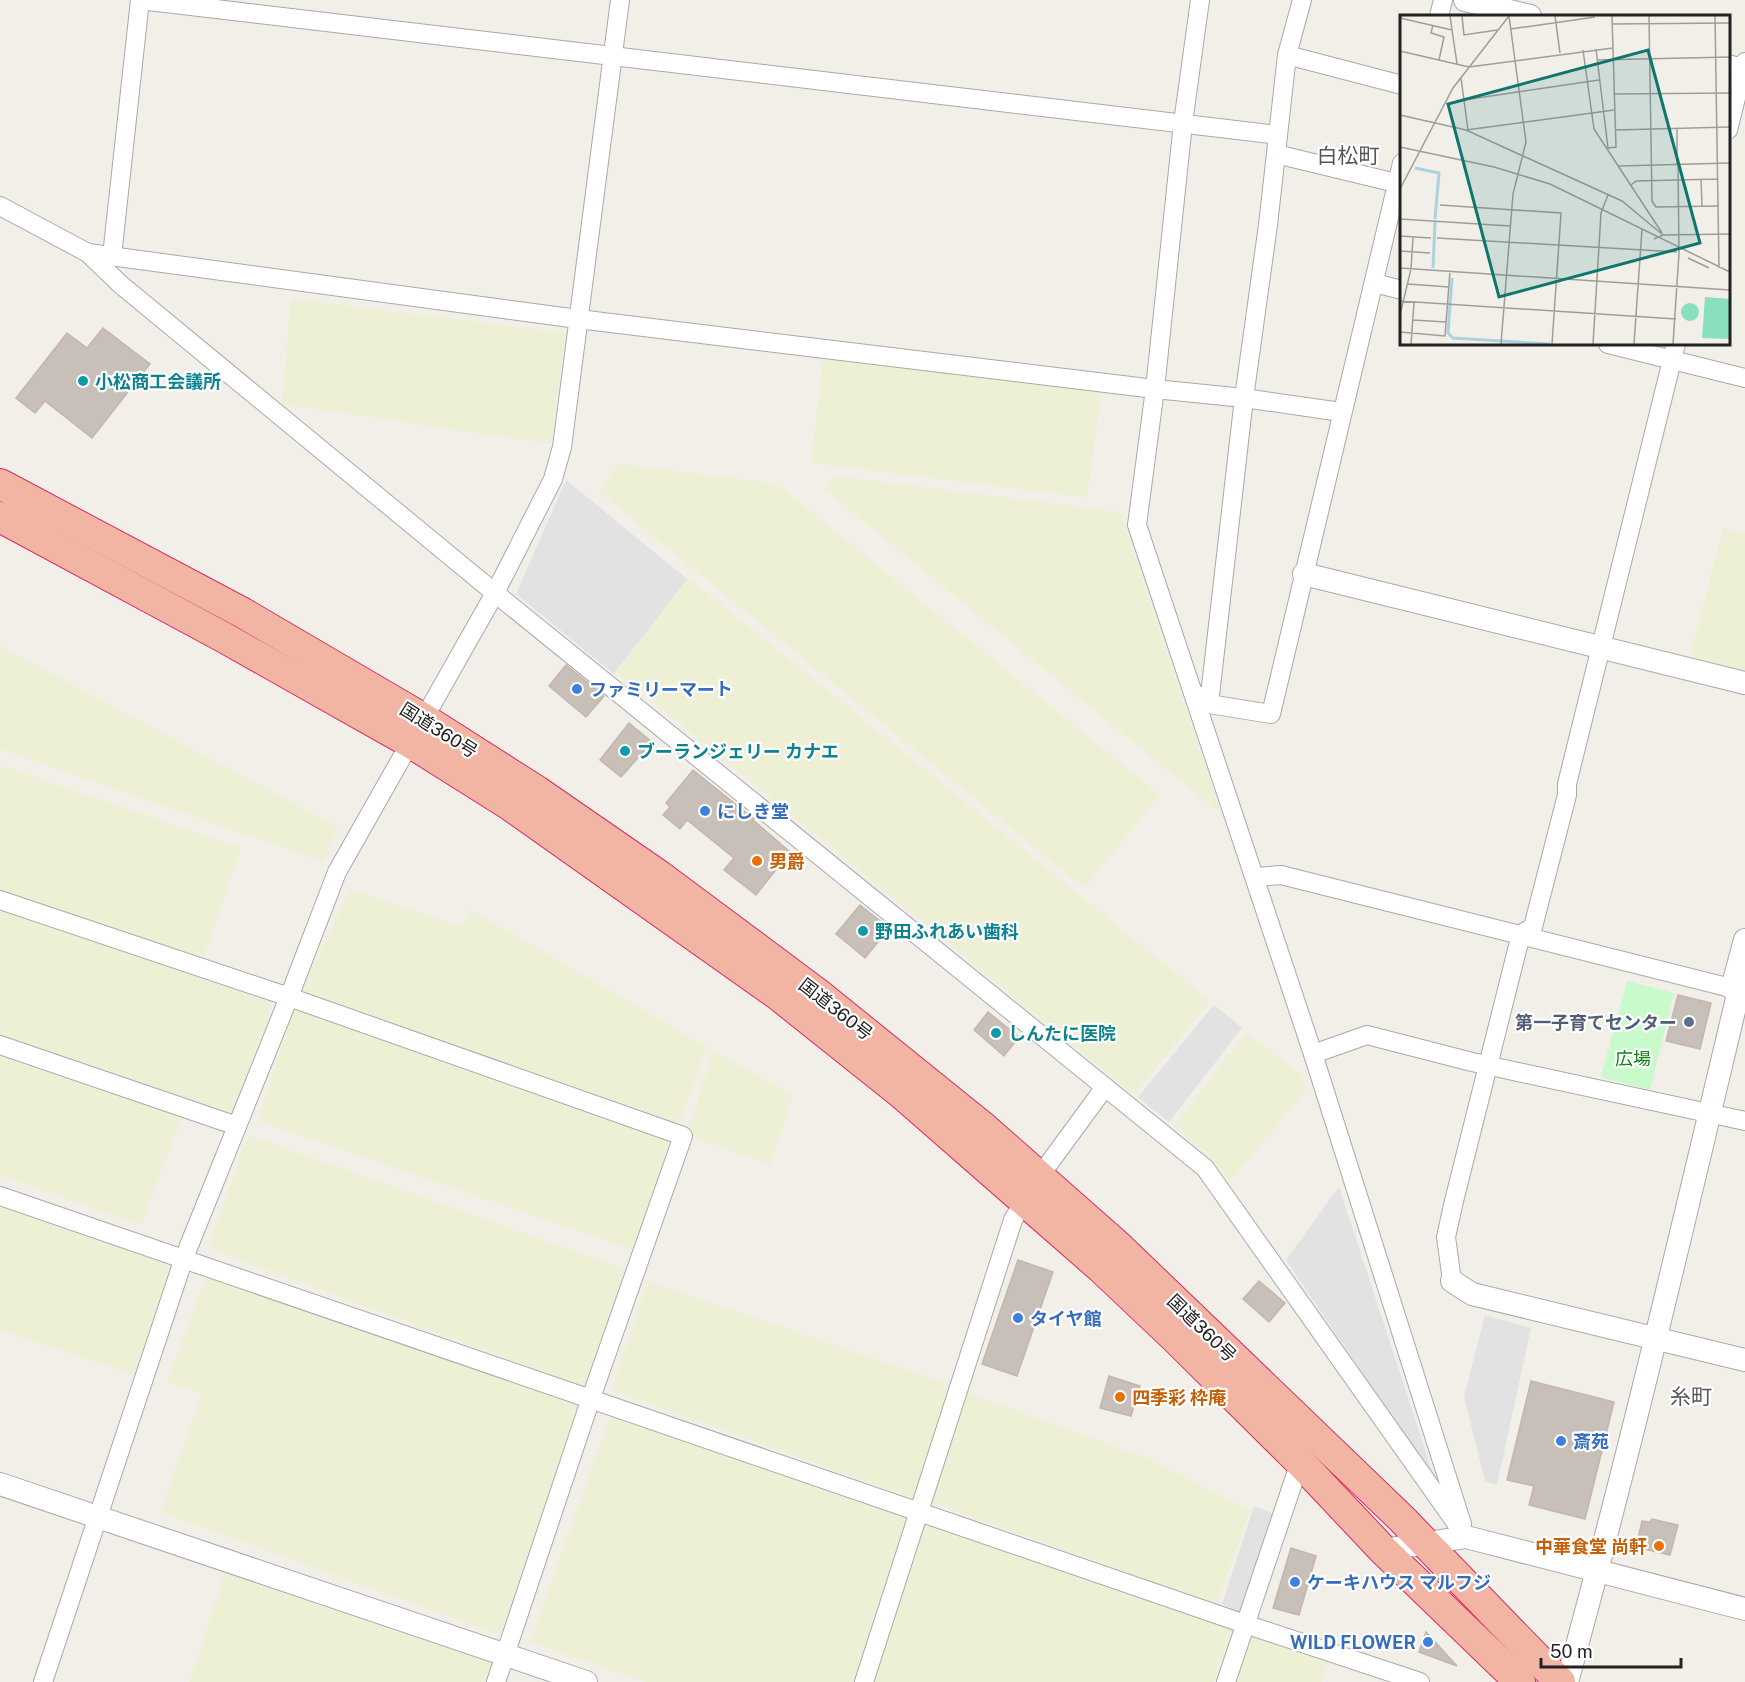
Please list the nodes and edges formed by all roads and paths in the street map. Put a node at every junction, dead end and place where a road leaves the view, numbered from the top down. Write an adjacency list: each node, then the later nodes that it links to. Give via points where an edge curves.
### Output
1 (140, 0): 10 (street); 20 (street)
2 (620, 0): 10 (street)
3 (1200, 0): 14 (street)
4 (1302, 0): 9 (street)
5 (1443, 0): 7 (street)
6 (1465, 0): 8 (street)
7 (1439, 15)
8 (1526, 15)
9 (1287, 55): 12 (street); 15 (street)
10 (612, 57): 14 (street); 23 (street)
11 (1740, 67): 13 (street)
12 (1400, 85)
13 (1730, 120)
14 (1183, 123): 15 (street); 27 (street)
15 (1277, 144): 17 (street); 28 (street)
16 (1400, 167): 17 (street)
17 (1396, 183): 21 (street)
18 (0, 206): 19 (street)
19 (88, 253): 20 (street); 33 (street, via 120,284)
20 (112, 256): 23 (street)
21 (1374, 283): 22 (street); 29 (street)
22 (1400, 290)
23 (578, 319): 27 (street); 33 (street, via 562,447 553,479)
24 (1616, 345): 25 (street)
25 (1674, 352): 26 (street); 34 (street)
26 (1745, 378)
27 (1155, 389): 28 (street); 35 (street, via 1137,525)
28 (1244, 398): 29 (street); 37 (street)
29 (1341, 412): 32 (street)
30 (0, 484): 38 (highway, 国道360号, via 243,613)
31 (0, 517): 38 (highway, 国道360号, via 223,637)
32 (1304, 574): 34 (street); 37 (street, via 1271,714)
33 (495, 593): 38 (street); 48 (street)
34 (1601, 649): 36 (street); 41 (street, via 1533,927)
35 (1187, 679): 37 (street); 39 (street)
36 (1745, 683)
37 (1209, 704)
38 (417, 731): 44 (street, via 337,872); 52 (highway, 国道360号, via 537,791 817,993 983,1126)
39 (1256, 877): 41 (street, via 1281,875); 46 (street)
40 (0, 900): 44 (street)
41 (1521, 934): 43 (street); 47 (street)
42 (1745, 940): 43 (street)
43 (1739, 990): 49 (street)
44 (289, 997): 51 (street); 58 (street, via 682,1136)
45 (0, 1045): 51 (street)
46 (1313, 1054): 47 (street, via 1367,1035); 64 (street)
47 (1487, 1065): 49 (street); 55 (street, via 1446,1237)
48 (1105, 1087): 52 (street); 64 (street, via 1205,1168)
49 (1710, 1112): 50 (street); 56 (street)
50 (1745, 1121)
51 (237, 1126): 54 (street)
52 (1032, 1188): 59 (highway, 国道360号, via 1118,1246); 60 (highway, 国道360号); 62 (street, via 1013,1220)
53 (0, 1196): 54 (street)
54 (184, 1258): 58 (street); 63 (street)
55 (1452, 1281): 56 (street, via 1472,1294)
56 (1656, 1338): 57 (street); 67 (street)
57 (1745, 1360)
58 (591, 1398): 62 (street); 70 (street)
59 (1310, 1431): 60 (street); 65 (highway, 国道360号)
60 (1300, 1462): 66 (highway, 国道360号); 69 (street)
61 (0, 1484): 63 (street)
62 (920, 1511): 69 (street); 74 (street)
63 (98, 1518): 70 (street); 71 (street)
64 (1466, 1538): 65 (street); 67 (street)
65 (1427, 1544): 66 (street); 78 (highway, 国道360号)
66 (1383, 1550): 77 (highway, 国道360号)
67 (1597, 1572): 68 (street); 79 (street)
68 (1745, 1609)
69 (1245, 1624): 75 (street); 76 (street)
70 (505, 1656): 72 (street); 73 (street)
71 (43, 1682)
72 (496, 1682)
73 (586, 1682)
74 (864, 1682)
75 (1226, 1682)
76 (1420, 1682)
77 (1520, 1682)
78 (1560, 1682)
79 (1567, 1682)

